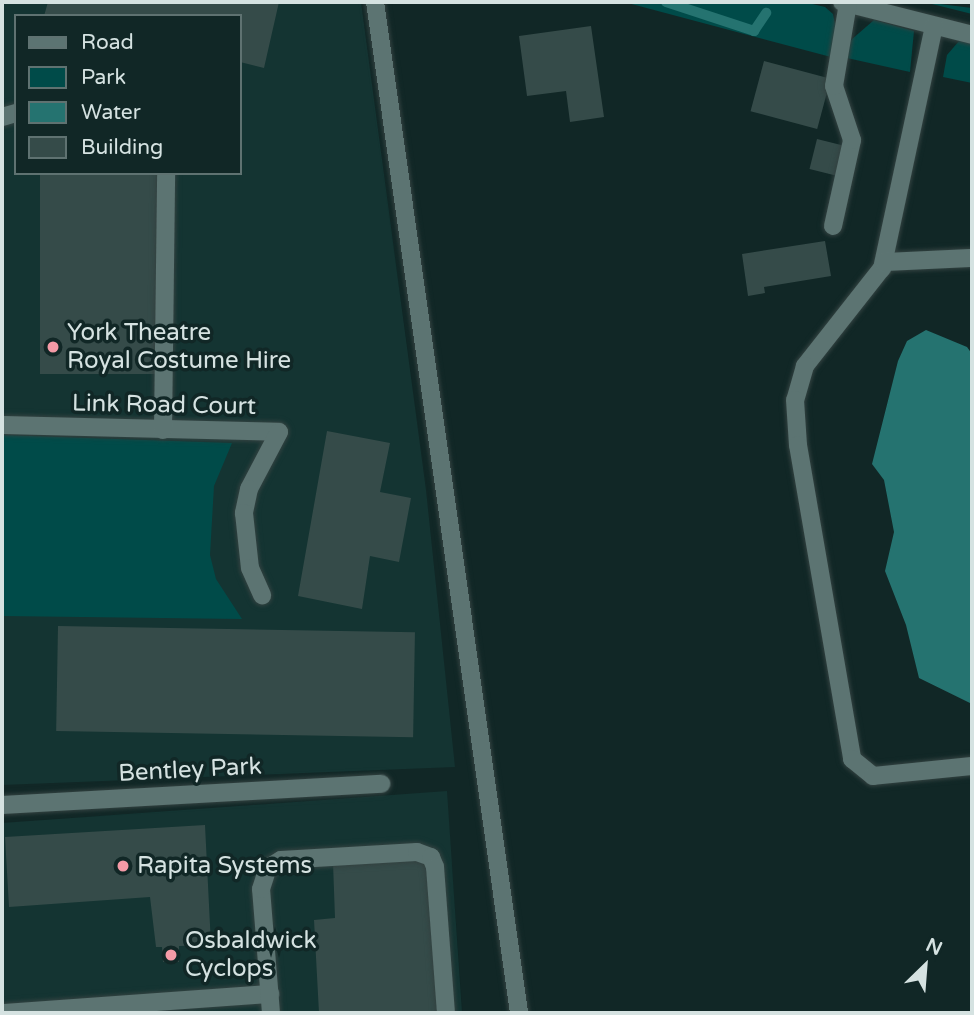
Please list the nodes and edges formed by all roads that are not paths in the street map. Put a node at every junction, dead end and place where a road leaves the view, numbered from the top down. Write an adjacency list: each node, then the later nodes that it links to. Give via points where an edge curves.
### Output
1 (375, 2): 19 (street)
2 (845, 3): 3 (street); 6 (street, via 834,86 852,140)
3 (934, 26): 4 (street); 8 (street)
4 (972, 35)
5 (166, 175): 10 (street)
6 (833, 226)
7 (972, 258): 8 (street)
8 (884, 262): 12 (street, via 876,280 805,366 795,400 798,445 849,746 852,759 873,776)
9 (2, 425): 10 (street, Link Road Court)
10 (163, 429): 11 (street, Link Road Court, via 279,432 249,489 244,513 250,568)
11 (262, 595)
12 (972, 766)
13 (381, 784): 14 (street, Bentley Park)
14 (2, 805)
15 (270, 994): 16 (street); 17 (street); 18 (street, via 261,889 268,868 281,860 417,852 431,857 435,867)
16 (4, 1013)
17 (271, 1013)
18 (446, 1013)
19 (519, 1013)

